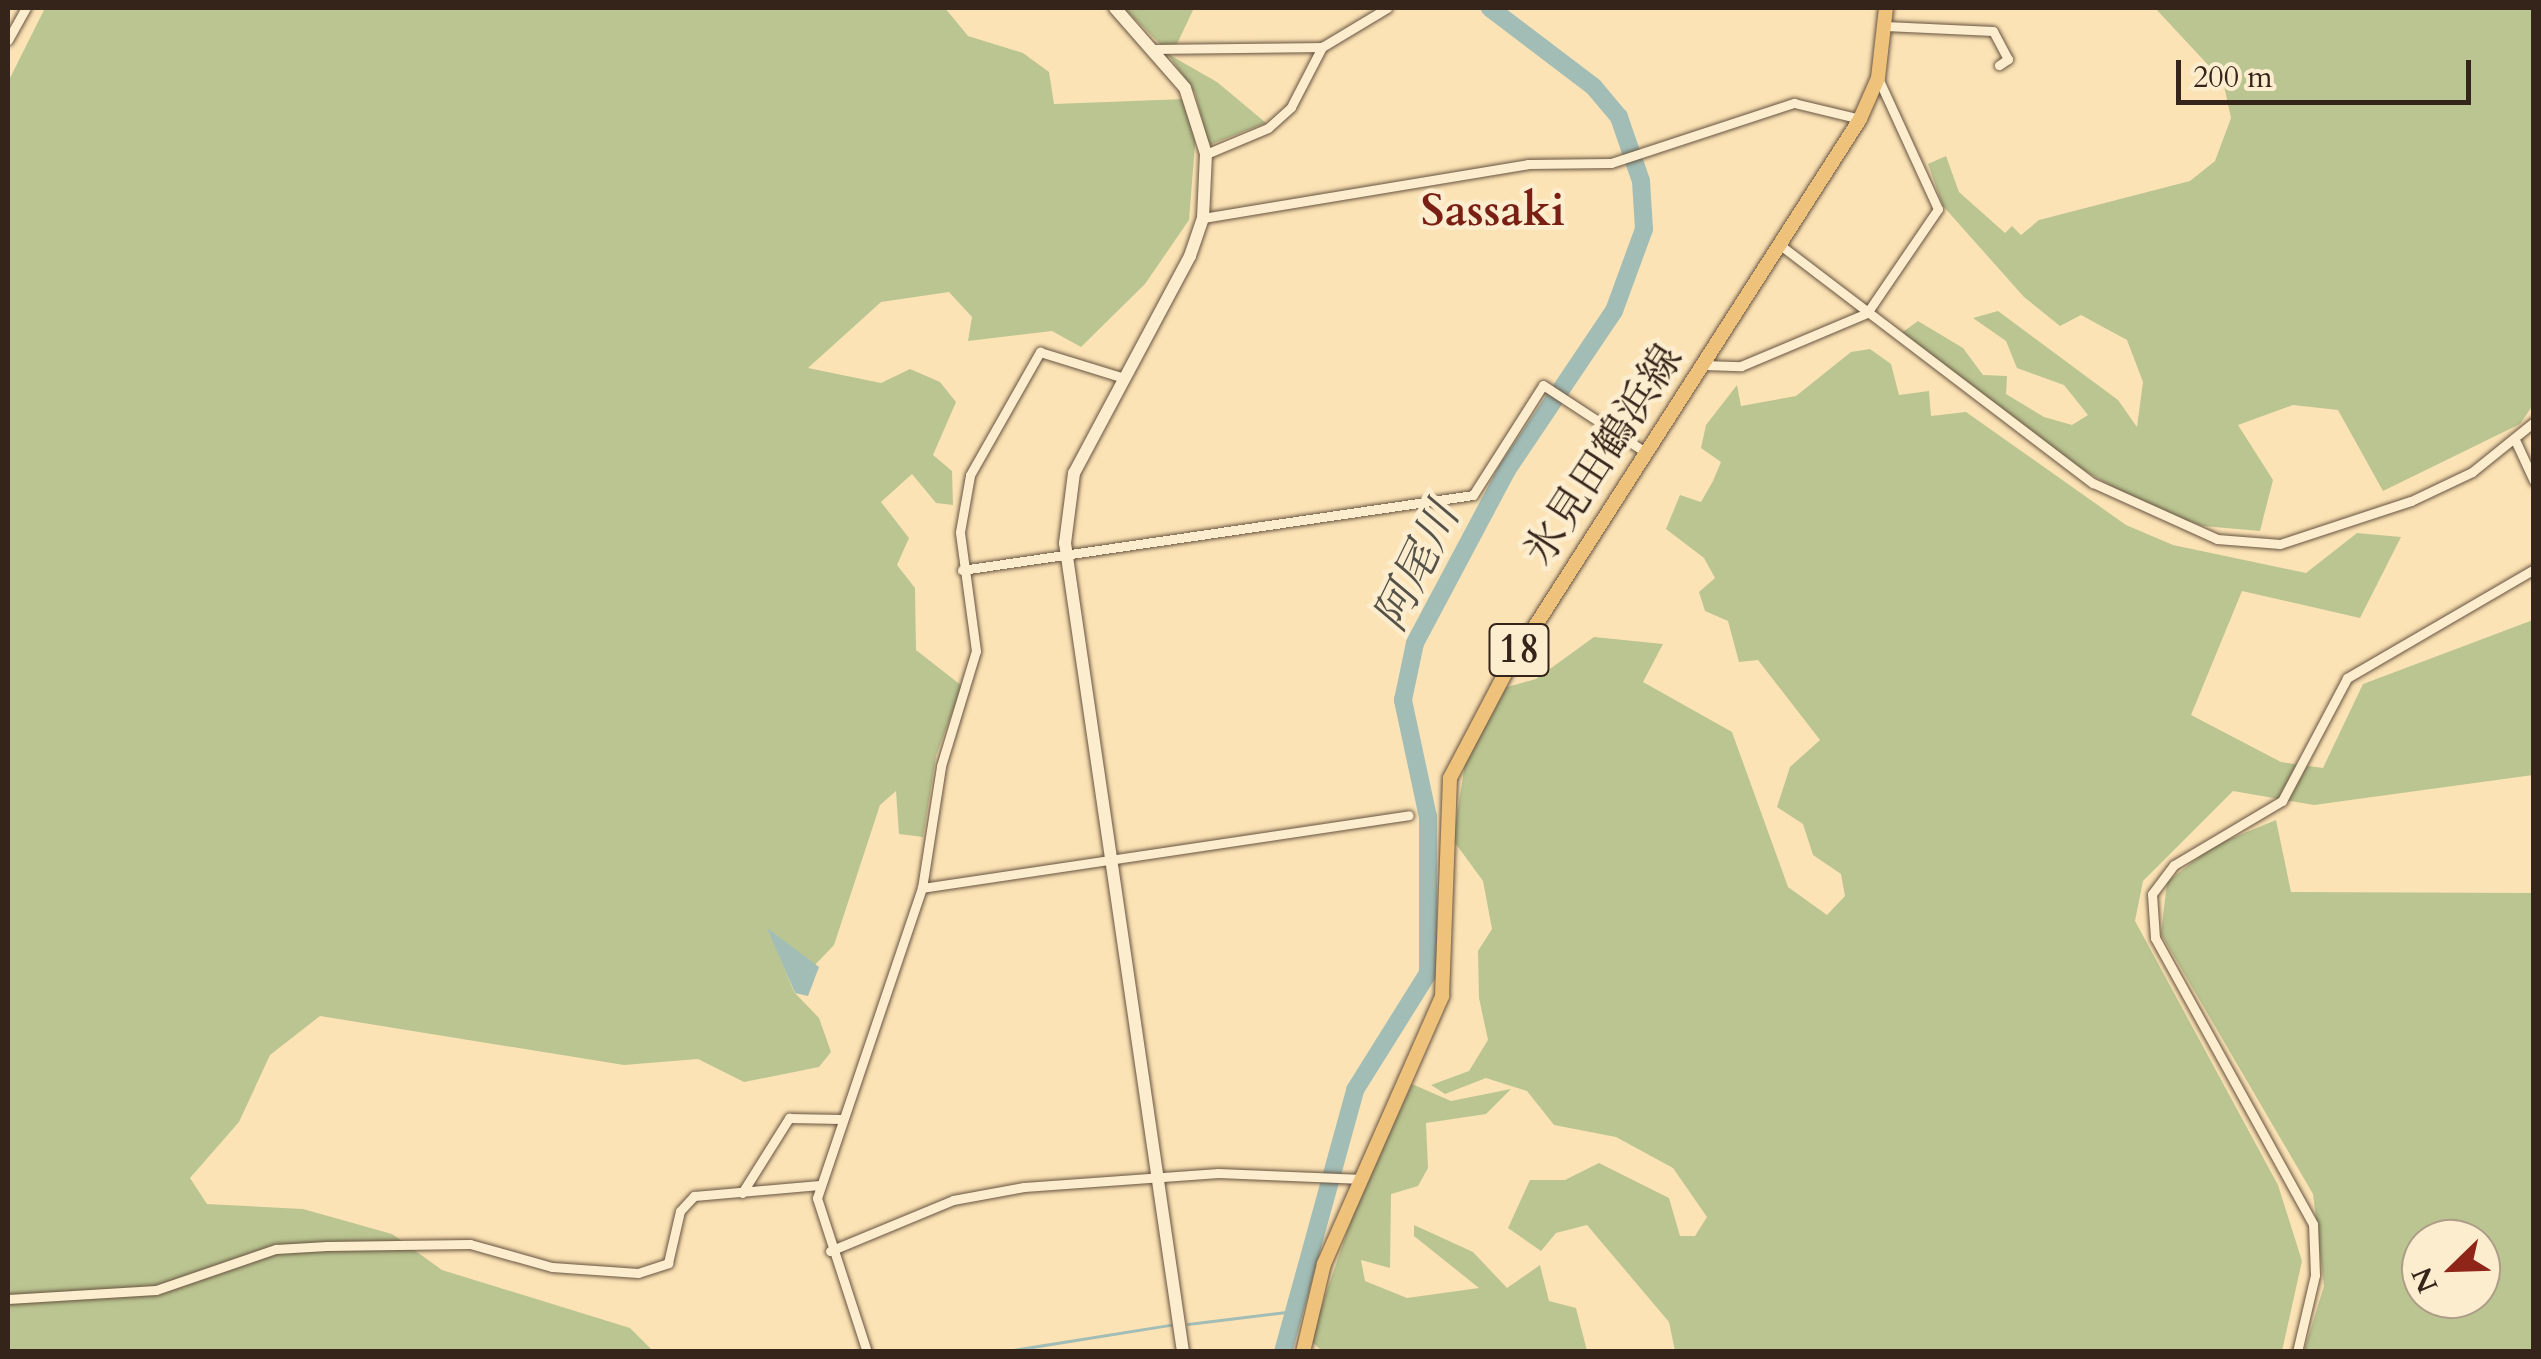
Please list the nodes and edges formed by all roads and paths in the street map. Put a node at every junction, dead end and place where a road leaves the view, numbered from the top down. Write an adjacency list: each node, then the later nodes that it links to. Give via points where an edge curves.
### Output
1 (26, 8): 7 (street)
2 (1116, 8): 9 (street)
3 (1387, 8): 5 (street)
4 (1886, 8): 6 (main road, 氷見田鶴浜線 / 18)
5 (1362, 10): 8 (street)
6 (1885, 26): 10 (street, via 1993,31 2008,59); 11 (main road, 氷見田鶴浜線 / 18)
7 (8, 40)
8 (1322, 47): 9 (street); 13 (street, via 1291,108 1250,139)
9 (1156, 50): 13 (street, via 1185,88)
10 (1999, 65)
11 (1878, 78): 12 (main road, 氷見田鶴浜線 / 18); 16 (street, via 1938,210)
12 (1860, 119): 14 (street, via 1794,104 1611,163 1528,164); 15 (main road, 氷見田鶴浜線 / 18)
13 (1206, 154): 14 (street)
14 (1203, 218): 18 (street)
15 (1784, 248): 16 (street); 17 (main road, 氷見田鶴浜線 / 18)
16 (1866, 312): 17 (street, via 1741,366); 20 (street, via 2093,483 2218,539 2280,544 2351,523 2434,492)
17 (1703, 366): 21 (main road, 氷見田鶴浜線 / 18)
18 (1121, 377): 23 (street, via 1074,473); 25 (street, via 1040,352 970,475)
19 (2534, 422): 20 (street)
20 (2516, 442): 22 (street)
21 (1646, 452): 23 (street, via 1544,385 1472,496); 31 (main road, 氷見田鶴浜線 / 18, via 1507,670 1450,778 1442,996)
22 (2534, 480)
23 (1065, 554): 25 (street); 27 (street)
24 (2534, 568): 39 (street, via 2347,678 2282,801 2174,865 2152,894 2155,938 2313,1224 2315,1274)
25 (962, 570): 28 (street, via 976,652 941,766)
26 (1409, 814): 27 (street)
27 (1110, 860): 28 (street); 30 (street)
28 (922, 888): 29 (street)
29 (841, 1120): 32 (street); 33 (street, via 789,1118)
30 (1156, 1176): 31 (street); 34 (street, via 953,1200); 37 (street)
31 (1363, 1179): 38 (main road, 氷見田鶴浜線 / 18, via 1320,1274)
32 (820, 1185): 33 (street); 34 (street)
33 (742, 1193): 35 (street, via 694,1196 680,1211 668,1263 638,1273 552,1267 470,1244 327,1246 276,1249 156,1290)
34 (830, 1251): 36 (street)
35 (8, 1299)
36 (867, 1352)
37 (1183, 1352)
38 (1304, 1352)
39 (2296, 1352)

